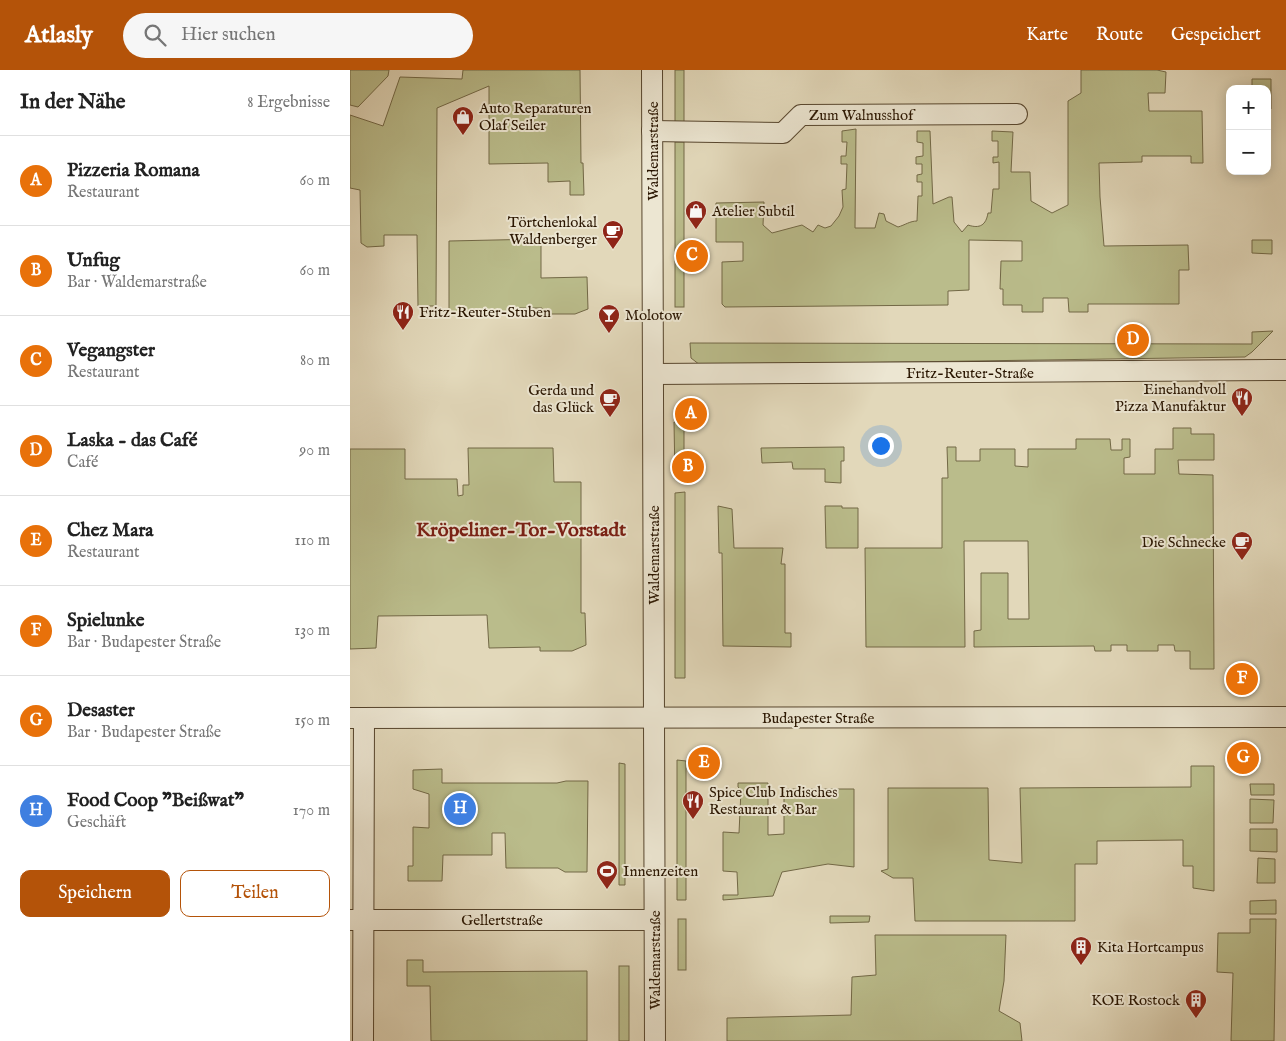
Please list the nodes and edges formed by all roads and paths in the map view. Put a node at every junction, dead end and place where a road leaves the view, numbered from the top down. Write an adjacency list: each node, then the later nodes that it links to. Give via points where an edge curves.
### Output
1 (652, 70): 3 (street, Waldemarstraße)
2 (1017, 114): 3 (street, Zum Walnusshof, via 800,115 783,133)
3 (652, 131): 5 (street, Waldemarstraße)
4 (1286, 370): 5 (street, Fritz-Reuter-Straße)
5 (654, 374): 8 (street, Waldemarstraße)
6 (1286, 717): 8 (street, Budapester Straße)
7 (357, 718): 8 (street, Budapester Straße); 9 (street)
8 (655, 718): 10 (street, Waldemarstraße)
9 (357, 920): 10 (street, Gellertstraße); 11 (street)
10 (654, 920): 12 (street, Waldemarstraße)
11 (363, 1041)
12 (654, 1041)

